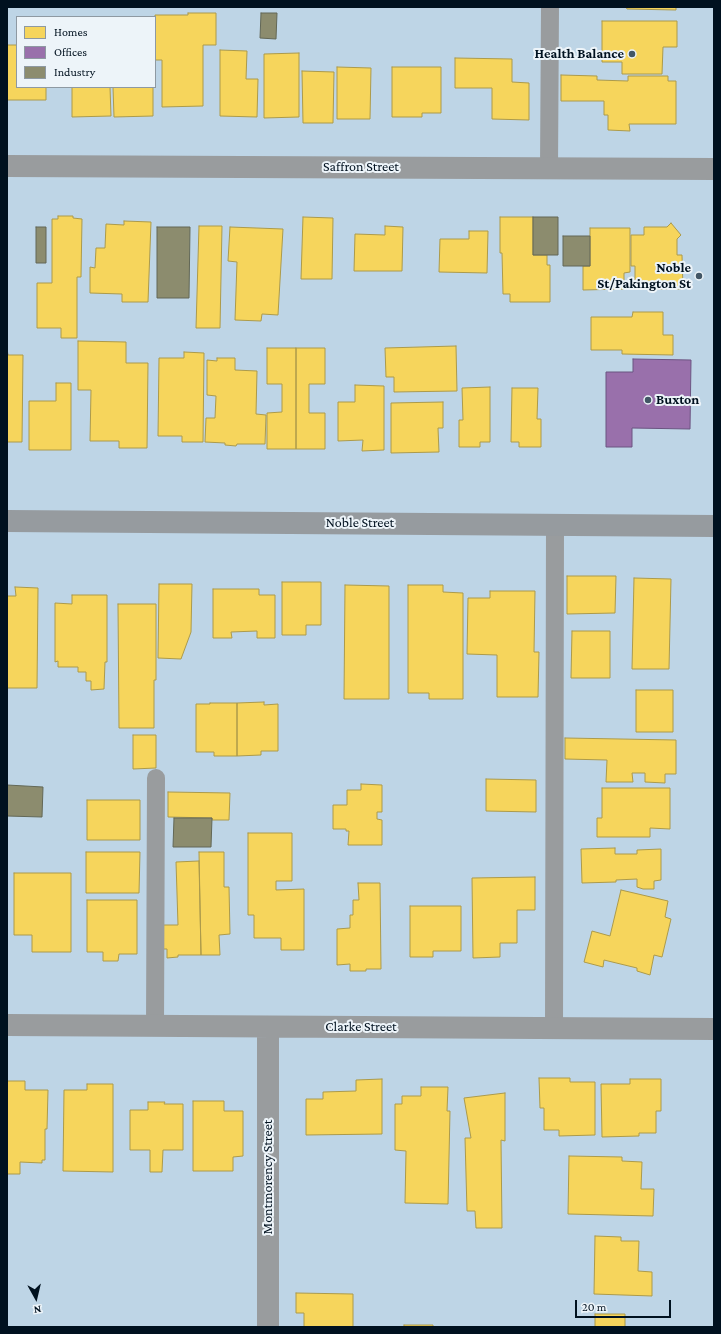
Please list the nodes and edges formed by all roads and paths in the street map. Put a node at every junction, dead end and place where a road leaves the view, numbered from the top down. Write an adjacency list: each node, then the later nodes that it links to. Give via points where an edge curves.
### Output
1 (550, 7): 3 (lane)
2 (7, 166): 3 (street, Saffron Street)
3 (549, 168): 4 (street, Saffron Street)
4 (714, 169)
5 (7, 520): 6 (street, Noble Street)
6 (555, 524): 7 (street, Noble Street); 12 (lane)
7 (714, 526)
8 (156, 778): 10 (lane)
9 (7, 1025): 10 (street, Clarke Street)
10 (155, 1026): 11 (street, Clarke Street)
11 (268, 1027): 12 (street, Clarke Street); 14 (street, Montmorency Street)
12 (554, 1029): 13 (street, Clarke Street)
13 (714, 1029)
14 (268, 1327)

